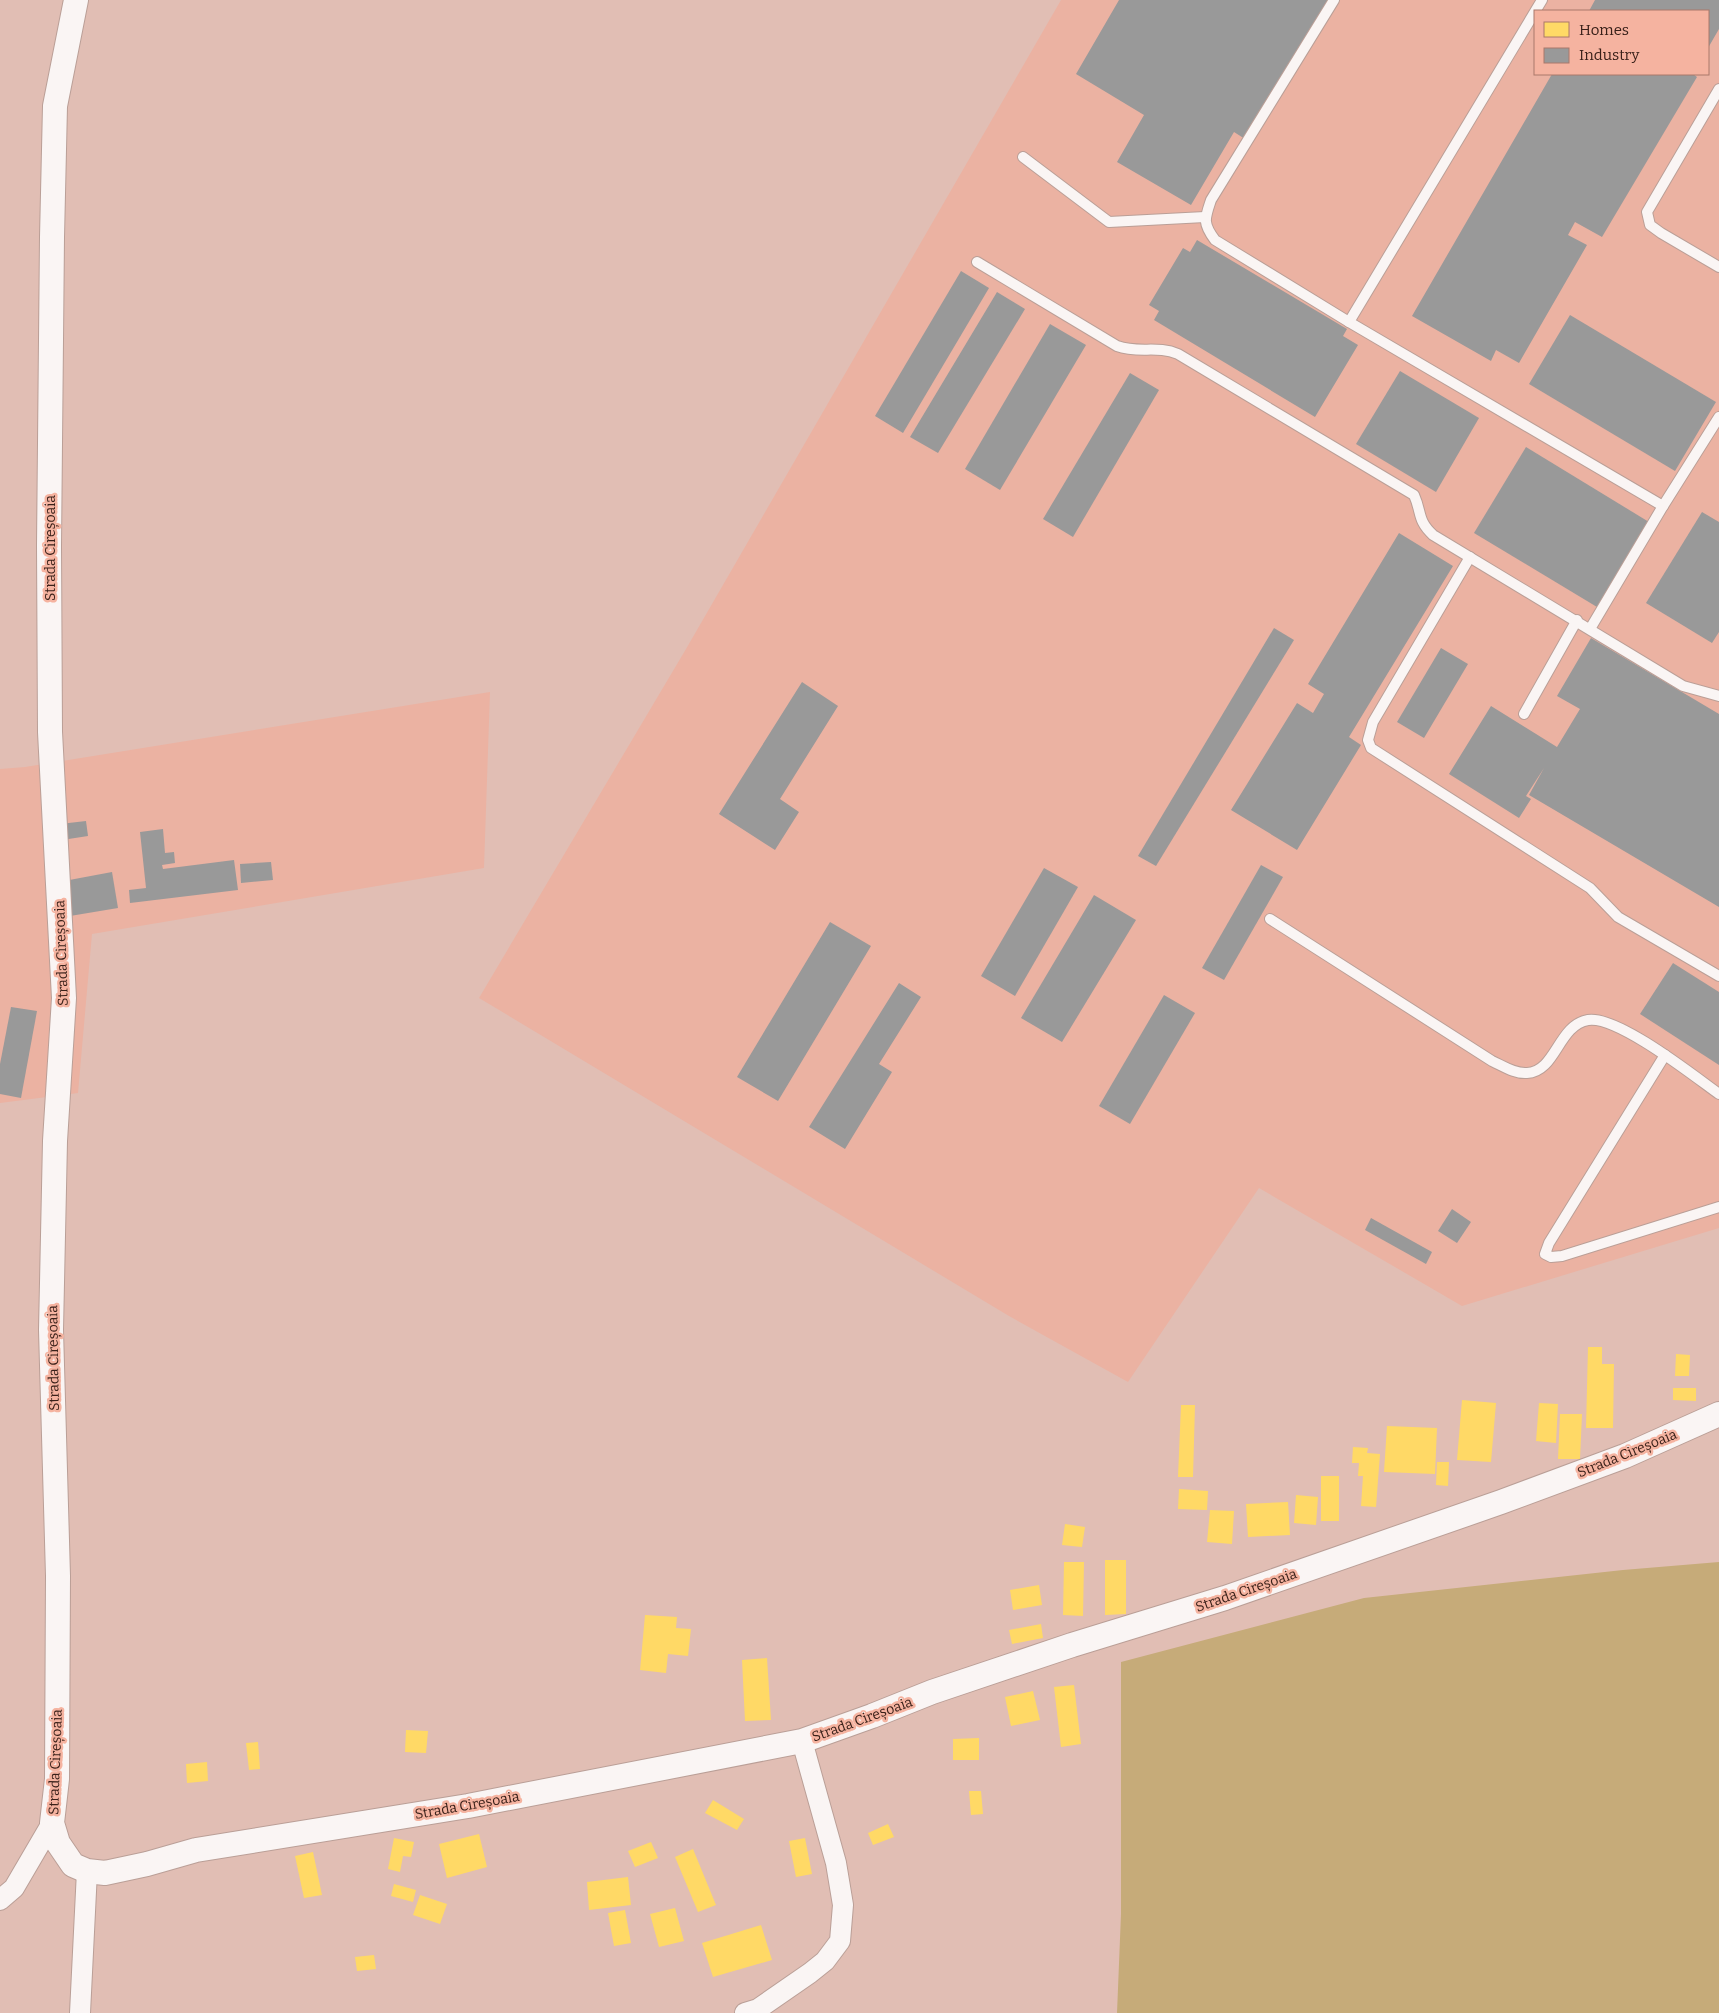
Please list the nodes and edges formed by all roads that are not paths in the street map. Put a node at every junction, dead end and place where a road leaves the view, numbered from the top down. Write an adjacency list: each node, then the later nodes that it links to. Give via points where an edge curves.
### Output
1 (76, 0): 24 (street, Strada Cireșoaia, via 55,106 52,237 50,732 64,998 55,1141 51,1330 58,1576 57,1779)
2 (1334, 0): 6 (lane, via 1211,200)
3 (1534, 13): 9 (lane)
4 (1719, 89): 8 (lane, via 1647,212 1650,225)
5 (1023, 157): 6 (lane, via 1109,222)
6 (1205, 217): 9 (lane, via 1206,228 1214,240)
7 (977, 262): 12 (lane, via 1117,346 1129,350 1168,350 1178,354 1414,495 1423,526)
8 (1719, 267)
9 (1350, 322): 11 (lane)
10 (1719, 417): 11 (lane)
11 (1663, 506): 14 (lane)
12 (1470, 557): 13 (lane); 18 (lane, via 1373,722 1368,740 1371,748 1590,888 1618,917)
13 (1577, 620): 14 (lane); 16 (lane)
14 (1590, 629): 15 (lane, via 1683,686)
15 (1719, 696)
16 (1524, 714)
17 (1270, 919): 19 (lane, via 1492,1061 1513,1071 1528,1073 1542,1068 1568,1031 1589,1020 1609,1022)
18 (1719, 976)
19 (1665, 1055): 20 (lane); 21 (lane, via 1544,1254 1562,1256)
20 (1719, 1094)
21 (1719, 1207)
22 (1719, 1414): 23 (street, Strada Cireșoaia, via 1625,1456 1502,1502 1225,1598 932,1692)
23 (802, 1741): 25 (street, Strada Cireșoaia, via 468,1806 196,1850 105,1873); 28 (street, via 836,1863 843,1905 840,1941 825,1962 758,2009)
24 (52, 1823): 25 (street, Strada Cireșoaia, via 58,1843 73,1865); 26 (street, via 14,1888)
25 (87, 1871): 27 (street)
26 (0, 1900)
27 (80, 2013)
28 (746, 2013)

